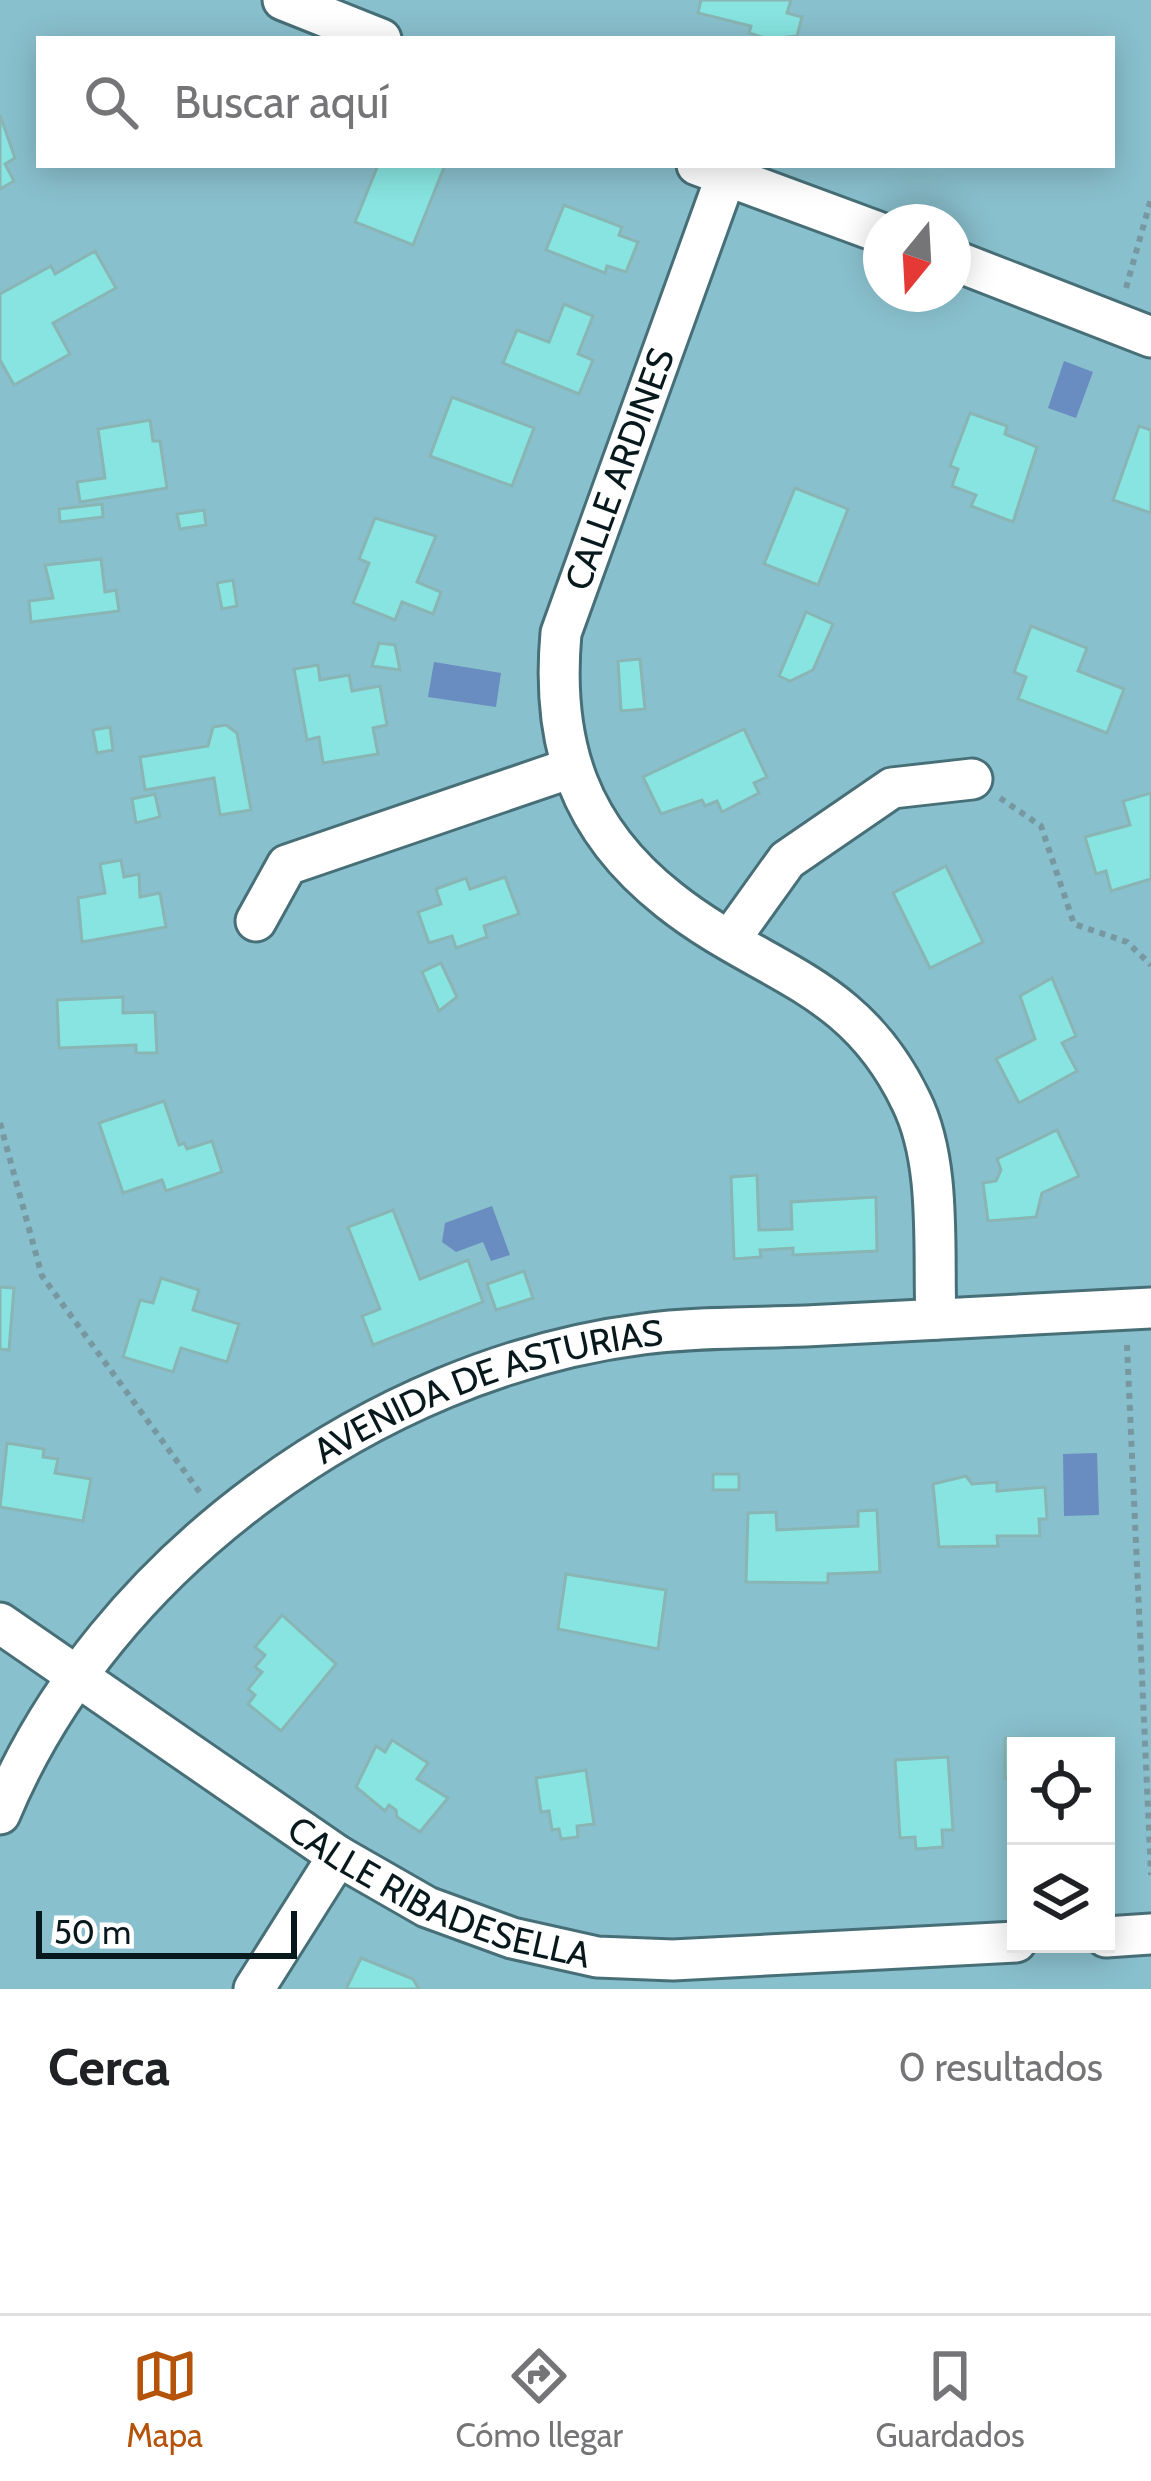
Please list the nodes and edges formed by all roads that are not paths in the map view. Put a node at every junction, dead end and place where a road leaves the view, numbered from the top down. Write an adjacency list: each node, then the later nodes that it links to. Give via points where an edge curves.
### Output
1 (283, 0): 2 (street)
2 (373, 36)
3 (711, 171): 4 (street); 7 (street, CALLE ARDINES, via 561,633 556,691)
4 (863, 226)
5 (971, 267): 6 (street)
6 (1134, 328)
7 (568, 769): 9 (street, via 287,865); 10 (street, CALLE ARDINES, via 623,857 670,902)
8 (972, 779): 10 (street, via 892,788 787,860)
9 (256, 921)
10 (731, 938): 12 (street, CALLE ARDINES, via 823,991 876,1041 914,1104 928,1164)
11 (1138, 1309): 12 (street, AVENIDA DE ASTURIAS)
12 (937, 1319): 14 (street, AVENIDA DE ASTURIAS, via 641,1334 501,1367 338,1438 220,1521 138,1601)
13 (0, 1623): 14 (street, CALLE RIBADESELLA)
14 (80, 1677): 15 (street, AVENIDA DE ASTURIAS); 16 (street, CALLE RIBADESELLA)
15 (0, 1814)
16 (338, 1856): 19 (street, CALLE RIBADESELLA, via 427,1907 597,1957); 20 (street)
17 (1151, 1934): 18 (street)
18 (1115, 1936)
19 (1007, 1942)
20 (254, 1989)

